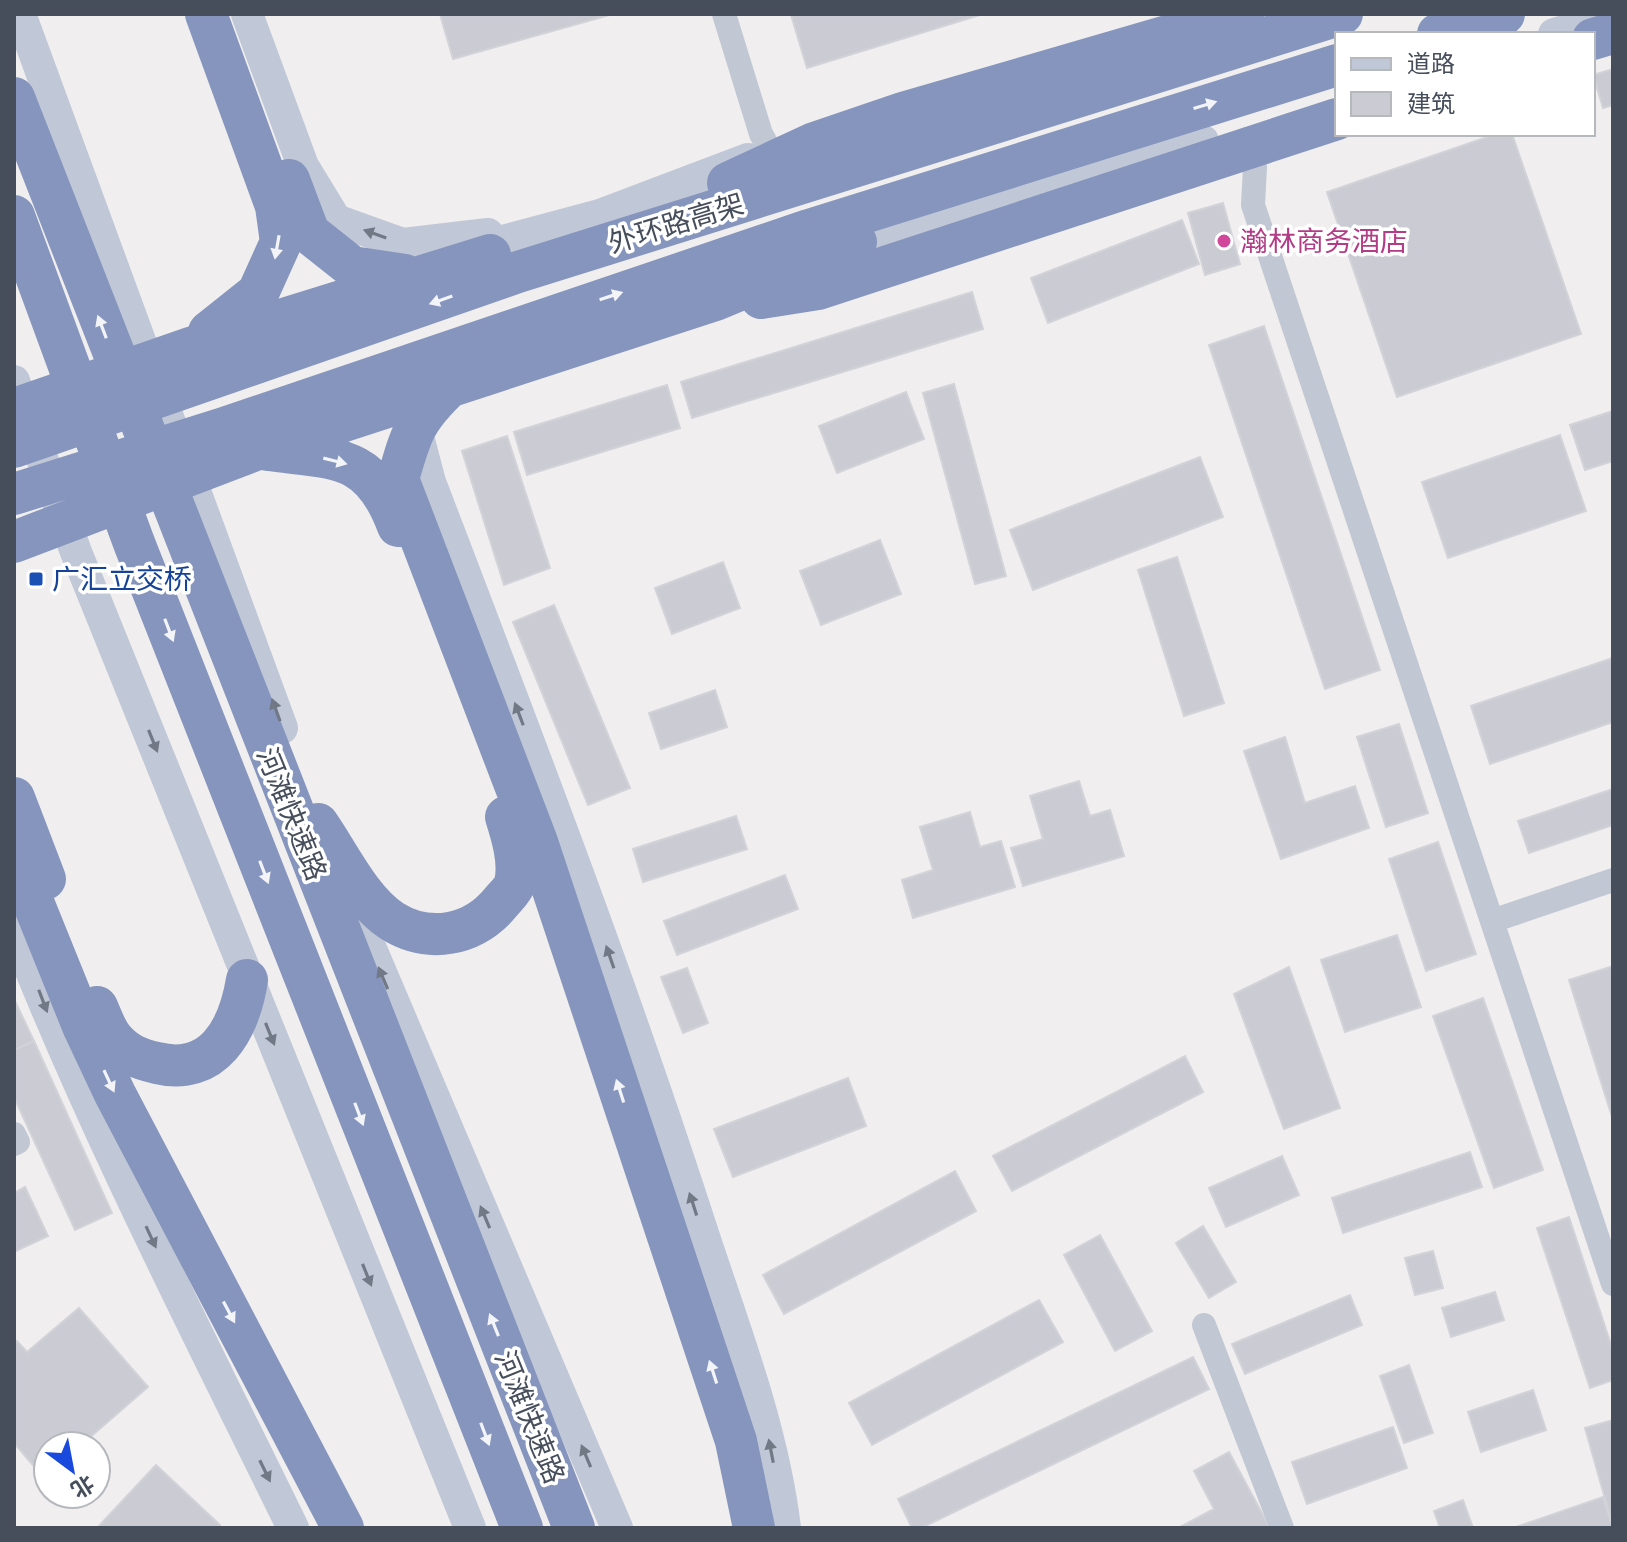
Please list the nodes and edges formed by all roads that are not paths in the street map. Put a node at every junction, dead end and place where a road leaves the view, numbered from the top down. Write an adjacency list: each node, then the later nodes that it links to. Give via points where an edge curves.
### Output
1 (20, 14): 24 (street)
2 (206, 14): 25 (highway, one-way to 25, via 276,206 281,242 258,293)
3 (229, 14): 22 (highway, via 309,233 352,267)
4 (247, 14): 21 (street, one-way to 4, via 403,244 336,220 303,166)
5 (724, 14): 19 (street)
6 (1180, 14): 19 (street)
7 (1342, 14): 10 (highway, 外环路高架)
8 (1504, 14): 11 (highway)
9 (1613, 16): 12 (street)
10 (1258, 25): 22 (highway, via 903,113 812,144 701,196); 30 (highway, 外环路高架, one-way to 30)
11 (1445, 32)
12 (1561, 32)
13 (1335, 66): 16 (highway, 外环路高架, one-way to 13)
14 (14, 98): 52 (highway, 河滩快速路, one-way to 14)
15 (1335, 101): 18 (street)
16 (1154, 120): 23 (highway); 33 (highway, 外环路高架, one-way to 16)
17 (1335, 120): 23 (highway, via 818,289)
18 (1244, 129): 28 (street); 41 (street, via 1255,167 1253,205)
19 (770, 150): 21 (street)
20 (14, 216): 51 (highway, 河滩快速路, one-way to 51, via 134,543)
21 (562, 225): 24 (street, via 313,292 186,337 165,336)
22 (414, 276): 25 (highway)
23 (677, 312): 27 (highway)
24 (131, 316): 32 (street)
25 (190, 348): 29 (highway)
26 (14, 381): 36 (street)
27 (450, 386): 31 (highway); 54 (highway, one-way to 27, via 736,1441 537,842 398,479 411,430)
28 (405, 390): 32 (street, via 214,451); 55 (street, one-way to 28, via 770,1440 657,1094 586,891 430,482)
29 (14, 409)
30 (14, 447)
31 (258, 449): 35 (highway); 38 (highway, one-way to 38, via 362,468 386,495 507,820 516,857 515,885 490,915 455,934 420,935 390,920 366,894)
32 (191, 479): 38 (street, one-way to 32)
33 (14, 494)
34 (14, 526): 36 (street, via 42,530)
35 (14, 542)
36 (76, 552): 43 (street, one-way to 43)
37 (14, 798): 43 (highway, via 82,978 113,1039 134,1058 178,1068 210,1056 233,1029)
38 (318, 824): 53 (street, one-way to 38)
39 (14, 855): 49 (highway, one-way to 49, via 115,1094)
40 (1613, 880): 41 (street)
41 (1492, 921): 46 (street)
42 (14, 929): 48 (street, one-way to 48, via 48,1016 142,1218)
43 (247, 980): 50 (street, one-way to 50)
44 (14, 1134): 45 (street)
45 (14, 1144)
46 (1613, 1284)
47 (1204, 1325): 56 (street)
48 (293, 1528)
49 (343, 1528)
50 (470, 1528)
51 (522, 1528)
52 (574, 1528)
53 (617, 1528)
54 (754, 1528)
55 (785, 1528)
56 (1282, 1528)

